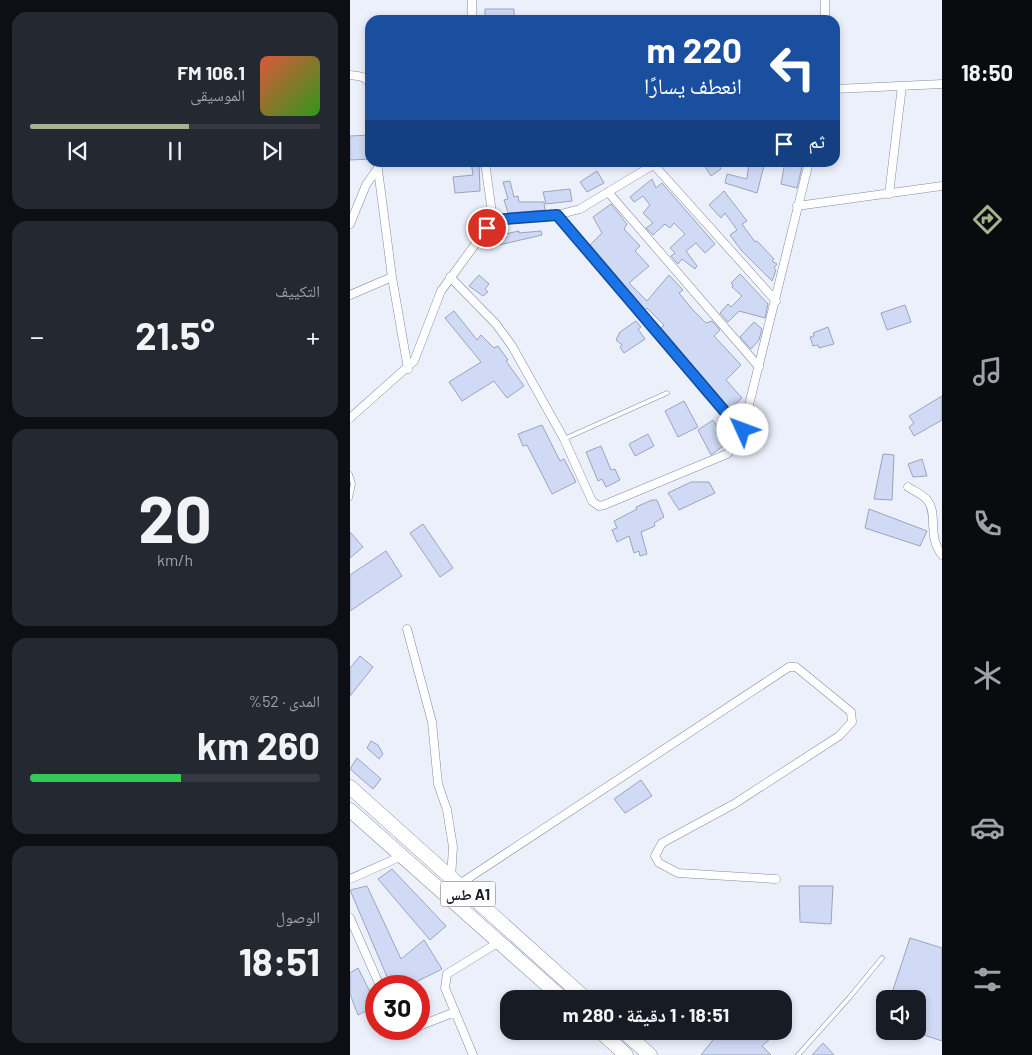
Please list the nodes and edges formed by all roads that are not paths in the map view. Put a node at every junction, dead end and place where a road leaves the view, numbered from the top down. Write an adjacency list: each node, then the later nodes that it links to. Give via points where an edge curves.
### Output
1 (472, 0): 3 (street)
2 (825, 0): 4 (street)
3 (472, 15)
4 (826, 15)
5 (350, 75): 6 (street)
6 (365, 79)
7 (942, 84): 8 (street)
8 (902, 86): 9 (street); 18 (street)
9 (840, 89)
10 (376, 167): 22 (street)
11 (377, 167): 23 (street)
12 (486, 167): 21 (street)
13 (651, 167): 17 (street)
14 (659, 167): 26 (street)
15 (808, 167): 19 (street)
16 (942, 186): 18 (street)
17 (608, 192): 20 (street, via 580,209); 27 (street)
18 (889, 194): 19 (street)
19 (796, 206): 26 (street)
20 (557, 215): 21 (street); 31 (street)
21 (493, 220): 24 (street)
22 (350, 224)
23 (392, 277): 25 (street); 28 (street)
24 (450, 277): 28 (street); 32 (street, via 496,324 512,346)
25 (350, 295)
26 (776, 301): 27 (street)
27 (759, 367): 31 (street)
28 (408, 369): 30 (street)
29 (667, 393): 32 (lane)
30 (350, 418)
31 (743, 430): 32 (street, via 727,454 599,506 592,501)
32 (564, 439)
33 (350, 474): 35 (lane, via 353,484)
34 (908, 487): 36 (street, via 928,500 932,508 932,532)
35 (350, 498)
36 (942, 555)
37 (407, 629): 43 (street, via 432,722 438,784 447,810)
38 (350, 787): 43 (highway, طس A1)
39 (350, 810): 40 (highway, طس A1)
40 (402, 856): 41 (street); 45 (highway, طس A1)
41 (350, 879)
42 (776, 879): 43 (street, via 678,873 659,863 655,856 662,843 734,804 839,736 852,722 851,712 796,667 789,667)
43 (455, 881): 49 (highway, طس A1)
44 (350, 918): 47 (street)
45 (499, 942): 48 (highway, طس A1); 50 (street, via 447,974 445,988)
46 (882, 958): 57 (lane)
47 (375, 975)
48 (553, 990)
49 (576, 990)
50 (455, 1012): 51 (street); 54 (street)
51 (430, 1022)
52 (610, 1040): 55 (highway)
53 (633, 1040): 56 (highway)
54 (473, 1055)
55 (626, 1055)
56 (650, 1055)
57 (798, 1055)

